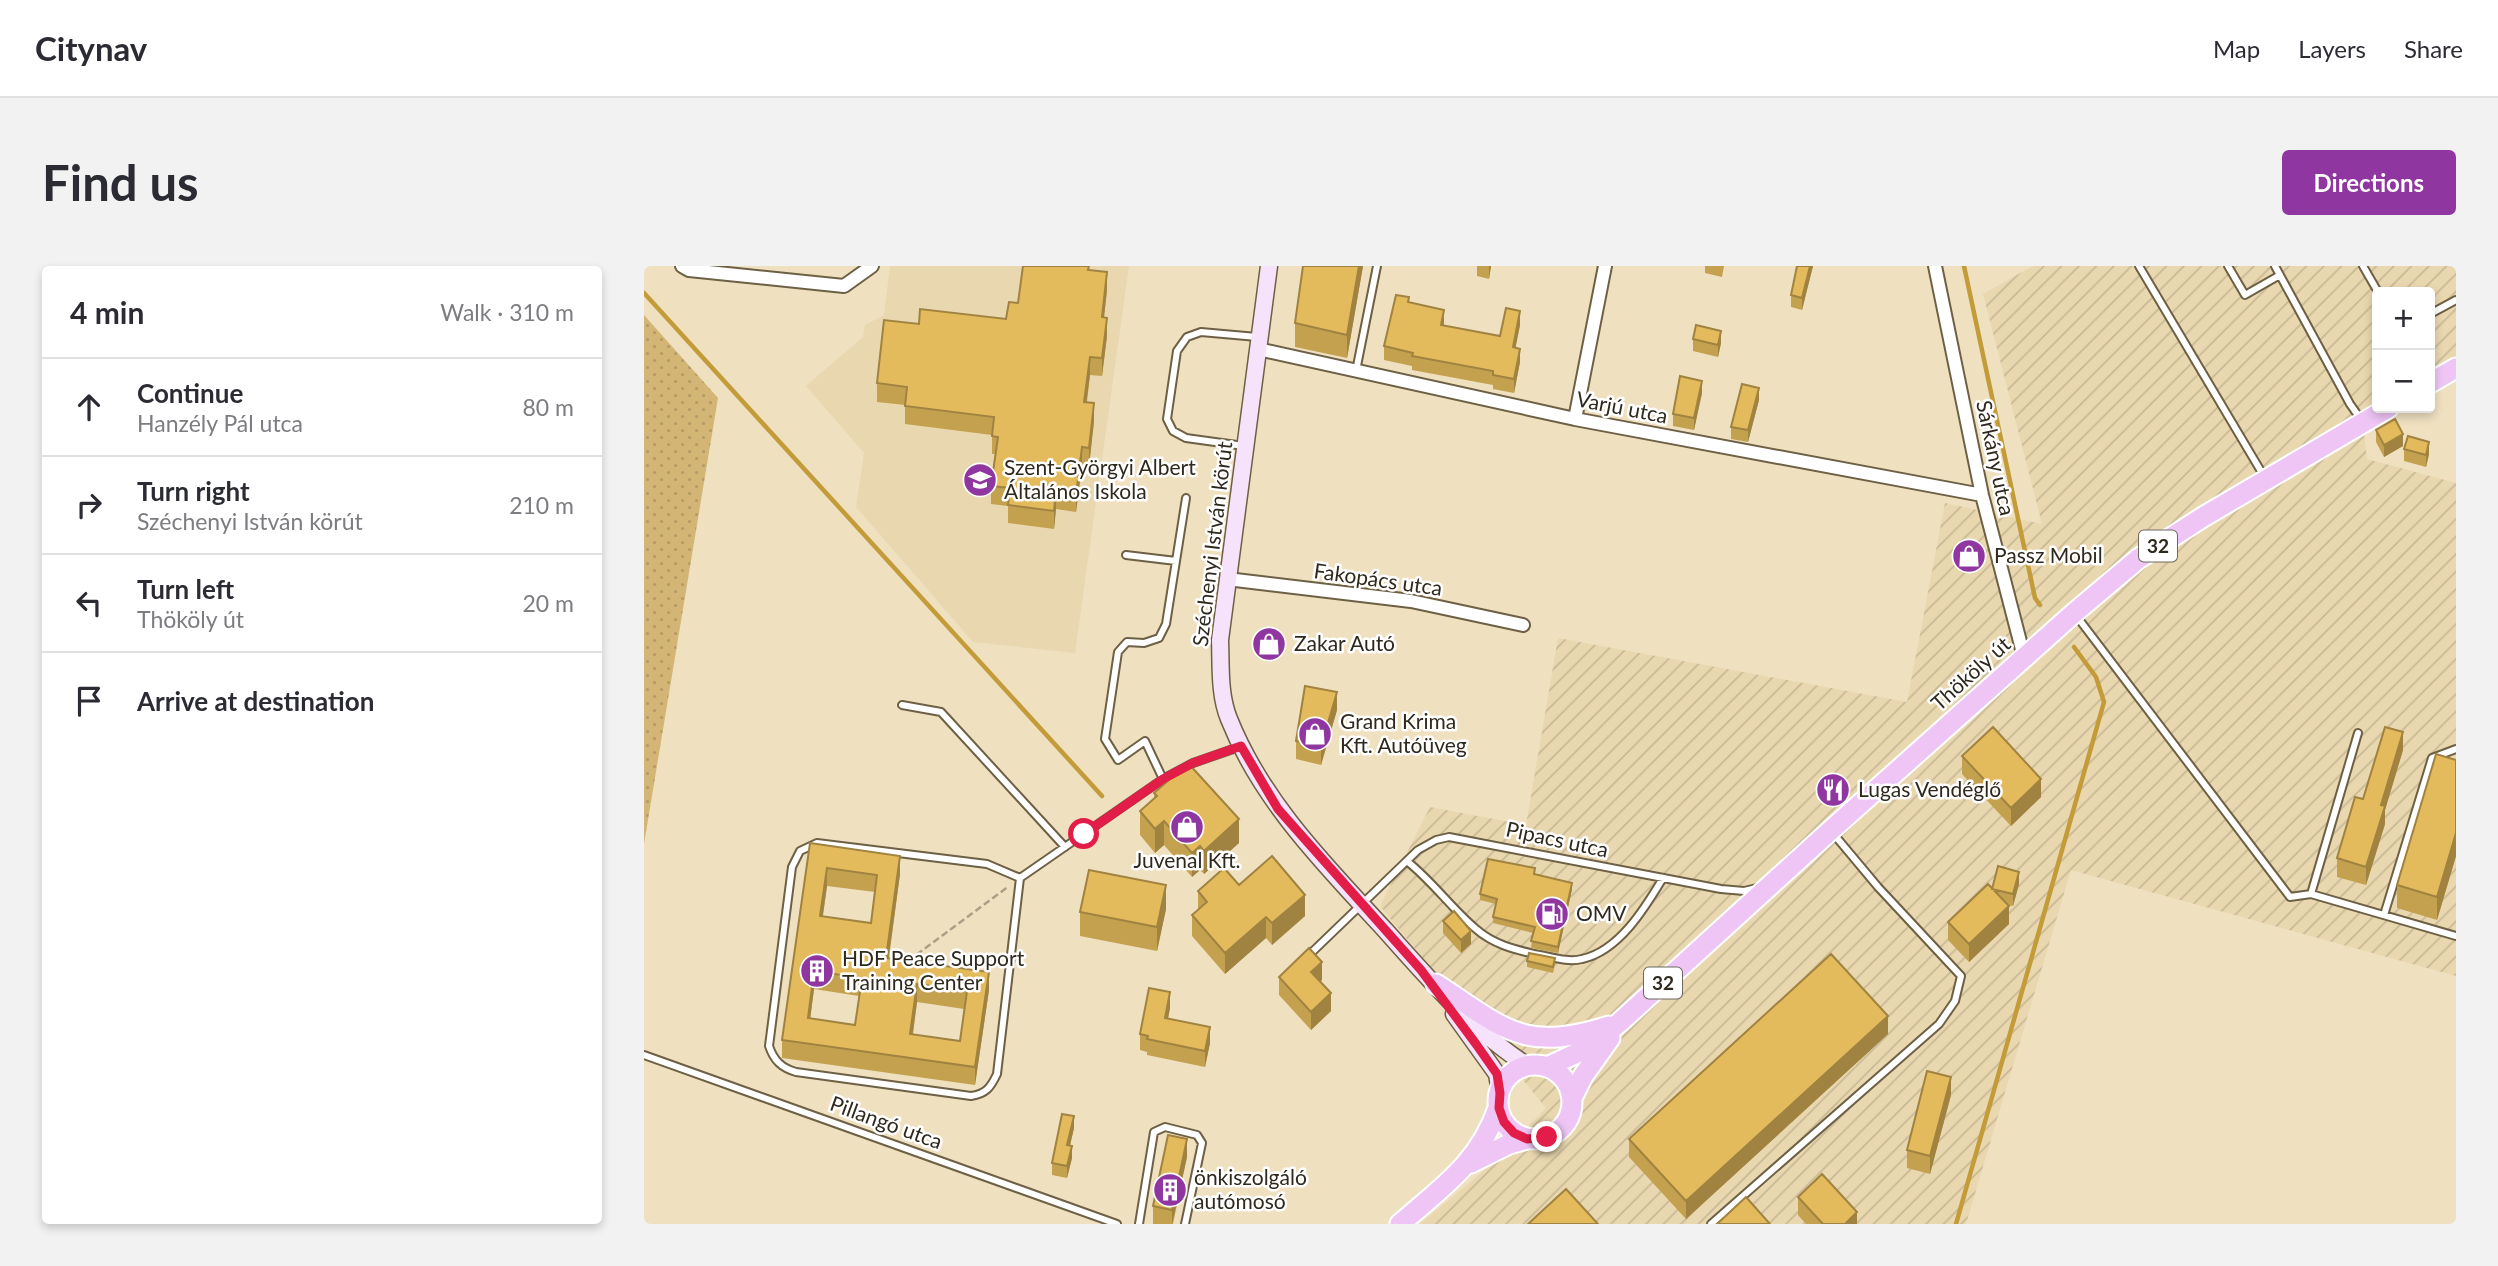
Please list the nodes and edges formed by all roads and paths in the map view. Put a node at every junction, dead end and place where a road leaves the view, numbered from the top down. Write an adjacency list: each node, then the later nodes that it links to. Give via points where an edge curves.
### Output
1 (682, 266): 2 (street, via 844,286)
2 (872, 266)
3 (1269, 266): 15 (street, Széchenyi István körút)
4 (1377, 266): 17 (lane)
5 (1605, 266): 20 (street)
6 (1935, 266): 24 (street, Sárkány utca)
7 (2139, 266): 23 (lane)
8 (2228, 266): 11 (lane, via 2245,295)
9 (2275, 266): 11 (lane)
10 (2363, 266): 12 (lane)
11 (2280, 275): 21 (lane)
12 (2375, 287)
13 (2456, 300): 14 (lane)
14 (2435, 311)
15 (1258, 343): 17 (street, Varjú utca); 22 (street, Széchenyi István körút); 22 (lane, via 1202,331 1187,337 1177,351 1167,419 1173,432 1186,438)
16 (2456, 368): 18 (main road)
17 (1356, 371): 20 (street, Varjú utca)
18 (2435, 380)
19 (2380, 413): 21 (main road, Thököly út / 32)
20 (1575, 419): 24 (street, Varjú utca)
21 (2363, 423): 23 (main road, Thököly út / 32)
22 (1245, 446): 28 (street, Széchenyi István körút)
23 (2266, 480): 29 (main road, Thököly út / 32, via 2138,559)
24 (1982, 495): 31 (street, Sárkány utca)
25 (1186, 498): 27 (lane)
26 (1126, 555): 27 (lane)
27 (1175, 561): 36 (lane, via 1166,624 1158,638 1127,642 1118,652 1105,738 1118,760 1145,741)
28 (1227, 579): 30 (street, Fakopács utca, via 1411,601); 34 (street, Széchenyi István körút, via 1221,681 1227,716)
29 (2074, 613): 31 (main road, Thököly út / 32); 43 (lane, via 2290,897)
30 (1523, 625)
31 (2024, 657): 37 (main road, Thököly út / 32)
32 (902, 705): 38 (lane, via 941,712)
33 (2358, 733): 43 (lane)
34 (1241, 746): 36 (lane); 44 (street, Széchenyi István körút, via 1278,809)
35 (2456, 749): 45 (lane, via 2432,758)
36 (1163, 779): 38 (lane)
37 (1831, 830): 42 (main road, Thököly út / 32); 62 (lane, via 1961,976 1955,1001 1939,1024)
38 (1065, 847): 40 (lane)
39 (1408, 862): 41 (lane, Pipacs utca, via 1418,850 1449,836); 41 (lane, via 1493,942 1568,960 1598,953 1615,940 1643,910); 44 (lane, Pipacs utca)
40 (1020, 878): 40 (lane, via 987,863 817,843 800,851 792,867 769,1046 772,1055 785,1069 796,1072 981,1095 997,1074); 47 (path)
41 (1663, 878): 42 (lane, Pipacs utca, via 1744,891)
42 (1770, 886): 51 (main road, Thököly út / 32)
43 (2311, 894): 45 (lane)
44 (1361, 905): 48 (lane, Pipacs utca); 49 (street, Széchenyi István körút)
45 (2384, 915): 46 (lane)
46 (2456, 936)
47 (908, 961)
48 (1297, 966)
49 (1421, 970): 50 (street, Széchenyi István körút); 55 (street, Széchenyi István körút, via 1497,1074)
50 (1436, 984): 51 (main road, via 1497,1025 1524,1035 1572,1037); 53 (street, Széchenyi István körút, via 1511,1055)
51 (1620, 1022): 53 (main road, Thököly út / 32, via 1590,1047); 54 (main road, Thököly út / 32)
52 (644, 1055): 58 (lane, Pillangó utca)
53 (1538, 1066): 54 (main road, via 1562,1078); 55 (main road, Thököly út / 32, via 1516,1071 1506,1080)
54 (1572, 1098): 56 (main road, Thököly út / 32, via 1569,1118 1556,1133)
55 (1499, 1100): 56 (main road, via 1504,1122); 57 (main road, 32, via 1491,1129)
56 (1527, 1139): 57 (main road, 32)
57 (1468, 1164): 61 (main road, 32)
58 (1117, 1224)
59 (1139, 1224): 60 (lane, via 1154,1132 1165,1127 1197,1135 1202,1143)
60 (1185, 1224)
61 (1400, 1224)
62 (1711, 1224)

